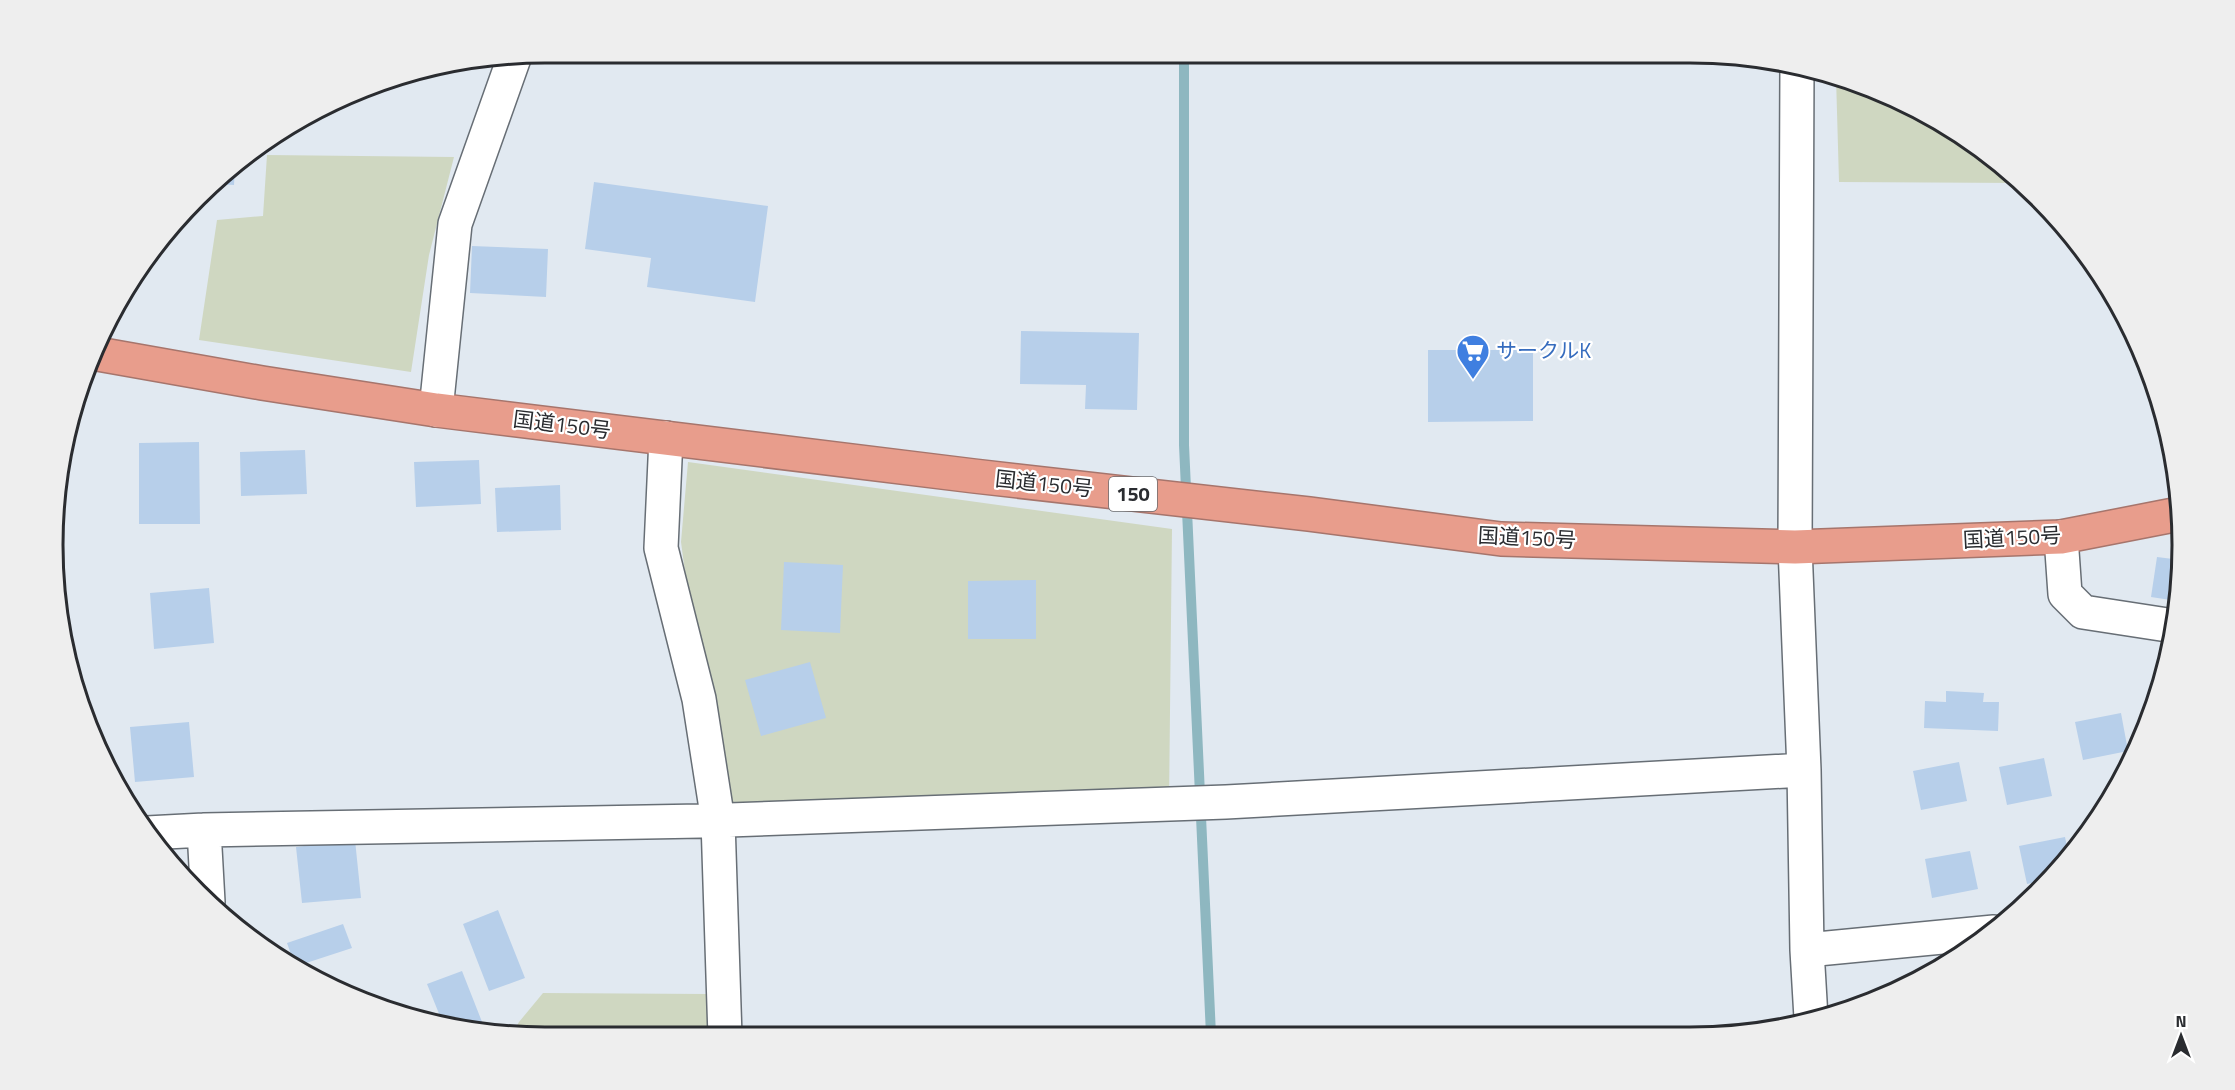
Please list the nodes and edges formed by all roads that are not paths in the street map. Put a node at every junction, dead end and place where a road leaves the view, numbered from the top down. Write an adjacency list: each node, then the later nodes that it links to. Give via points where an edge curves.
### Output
1 (512, 64): 4 (street, via 455,224)
2 (1797, 75): 8 (street)
3 (103, 355): 4 (highway, 国道150号 / 150)
4 (436, 410): 5 (highway, 国道150号 / 150)
5 (666, 438): 8 (highway, 国道150号 / 150, via 1501,539); 11 (street, via 661,548 699,699)
6 (2171, 516): 7 (highway, 国道150号 / 150)
7 (2061, 537): 8 (highway, 国道150号 / 150); 9 (street, via 2064,594 2083,612)
8 (1795, 547): 10 (street)
9 (2165, 625)
10 (1804, 770): 11 (street, via 1226,802); 16 (street)
11 (718, 821): 12 (street); 18 (street)
12 (204, 830): 13 (street); 14 (street)
13 (159, 832)
14 (207, 889)
15 (1974, 934): 16 (street)
16 (1807, 950): 17 (street)
17 (1811, 1012)
18 (725, 1027)

